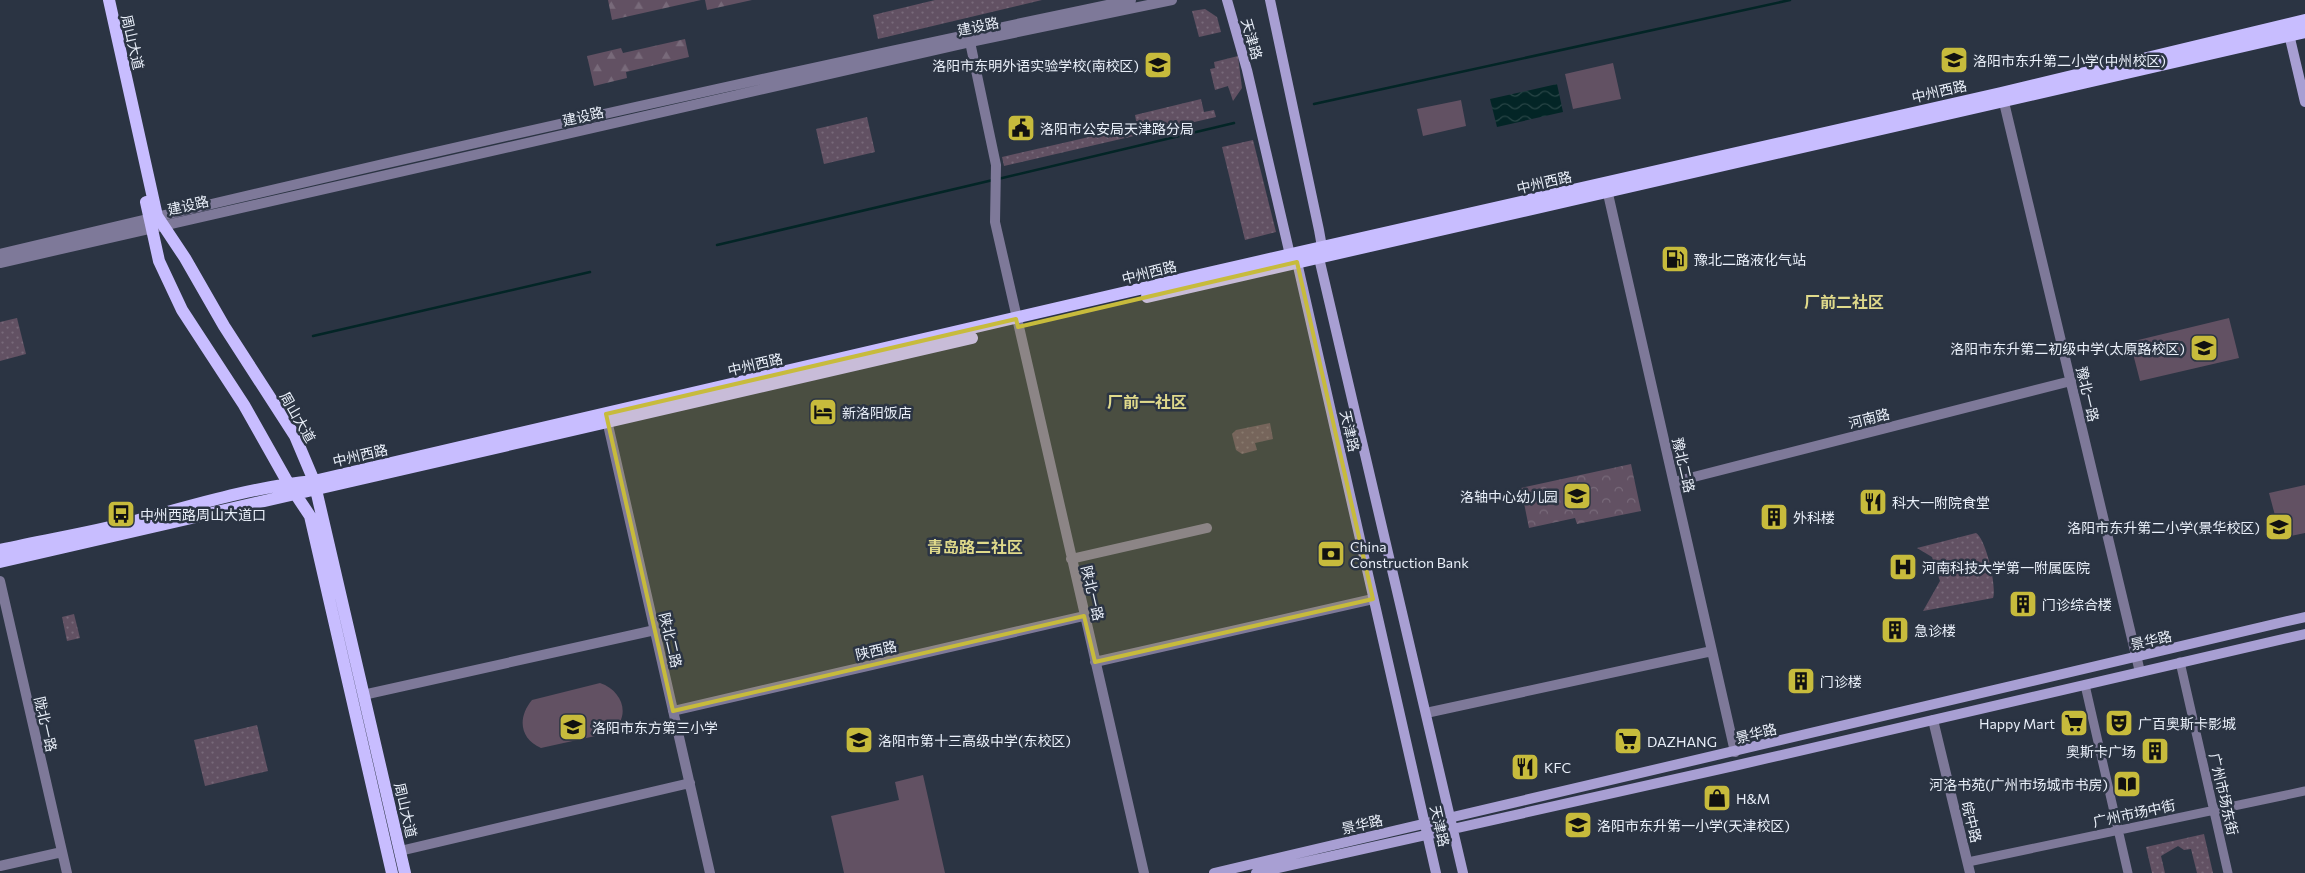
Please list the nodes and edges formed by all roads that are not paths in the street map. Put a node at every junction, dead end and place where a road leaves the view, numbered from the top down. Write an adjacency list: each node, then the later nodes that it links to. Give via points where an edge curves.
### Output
1 (100, 0): 14 (main road, 周山大道)
2 (109, 0): 14 (main road, 周山大道)
3 (1131, 0): 14 (street, 建设路, via 861,56)
4 (1172, 0): 10 (street, 建设路)
5 (1227, 0): 17 (main road, 天津路)
6 (1270, 0): 15 (main road, 天津路)
7 (2305, 20): 8 (main road, 中州西路)
8 (2288, 30): 9 (main road, 中州西路); 11 (main road, 中州西路); 12 (main road)
9 (2305, 32)
10 (970, 42): 14 (street, 建设路); 19 (street, 陕北一路, via 996,165 995,222)
11 (2003, 97): 13 (main road, 中州西路); 20 (street, 豫北一路)
12 (2305, 102)
13 (1606, 188): 15 (main road, 中州西路); 22 (street, 豫北二路)
14 (155, 221): 16 (street, 建设路); 18 (street, 建设路); 23 (main road, 周山大道, via 159,261 182,310 244,406); 24 (main road, 周山大道, via 295,436)
15 (1320, 253): 17 (main road, 中州西路); 44 (main road, 天津路)
16 (0, 254)
17 (1294, 258): 19 (main road, 中州西路); 31 (main road, 天津路)
18 (0, 263)
19 (1017, 323): 21 (main road, 中州西路); 28 (street, 陕北一路)
20 (2071, 382): 22 (street, 河南路); 37 (street, 豫北一路)
21 (606, 418): 24 (main road, 中州西路); 34 (street, 陕北二路)
22 (1674, 482): 36 (street, 豫北二路)
23 (288, 483): 24 (main road, 中州西路); 25 (main road, 周山大道); 27 (main road, 中州西路)
24 (315, 485): 25 (main road, 中州西路); 42 (main road, 周山大道)
25 (295, 495): 29 (main road, 中州西路); 60 (main road, 周山大道, via 310,516)
26 (1207, 528): 28 (street)
27 (0, 550)
28 (1071, 559): 32 (street, 陕北一路)
29 (0, 562)
30 (0, 581): 56 (street, 陇北一路)
31 (1373, 599): 38 (street); 51 (main road, 天津路)
32 (1084, 616): 38 (street, 陕北一路); 43 (street, 陕西路)
33 (2305, 618): 37 (main road, 景华路)
34 (655, 630): 42 (street); 43 (street, 陕北二路)
35 (2305, 634): 39 (main road, 景华路)
36 (1712, 651): 44 (street); 46 (street, 豫北二路)
37 (2136, 658): 40 (street, 豫北一路); 46 (main road, 景华路)
38 (1095, 662): 63 (street, 陕北一路)
39 (2180, 662): 40 (main road, 景华路); 49 (street, 广州市场东街)
40 (2140, 672): 41 (main road, 景华路)
41 (2085, 684): 45 (main road, 景华路); 53 (street)
42 (363, 694): 55 (main road, 周山大道)
43 (673, 711): 47 (street, 陕北二路)
44 (1426, 713): 50 (main road, 天津路)
45 (1933, 720): 52 (main road, 景华路); 57 (street, 皖中路)
46 (1734, 752): 50 (main road, 景华路)
47 (690, 783): 55 (street); 62 (street, 陕北二路)
48 (2305, 790): 49 (street, 广州市场中街)
49 (2214, 810): 53 (street, 广州市场中街); 70 (street, 广州市场东街)
50 (1450, 817): 51 (main road, 景华路); 52 (main road, 天津路)
51 (1425, 823): 54 (main road, 天津路); 64 (main road, 景华路)
52 (1453, 828): 54 (main road, 景华路); 67 (main road, 天津路)
53 (2119, 830): 57 (street, 广州市场中街); 69 (street)
54 (1428, 834): 65 (main road, 景华路); 66 (main road, 天津路)
55 (400, 851): 61 (main road, 周山大道)
56 (62, 852): 58 (street); 59 (street, 陇北一路)
57 (1968, 862): 68 (street, 皖中路)
58 (0, 866)
59 (66, 873)
60 (392, 873)
61 (405, 873)
62 (710, 873)
63 (1144, 873)
64 (1214, 873)
65 (1256, 873)
66 (1436, 873)
67 (1463, 873)
68 (1970, 873)
69 (2128, 873)
70 (2228, 873)

